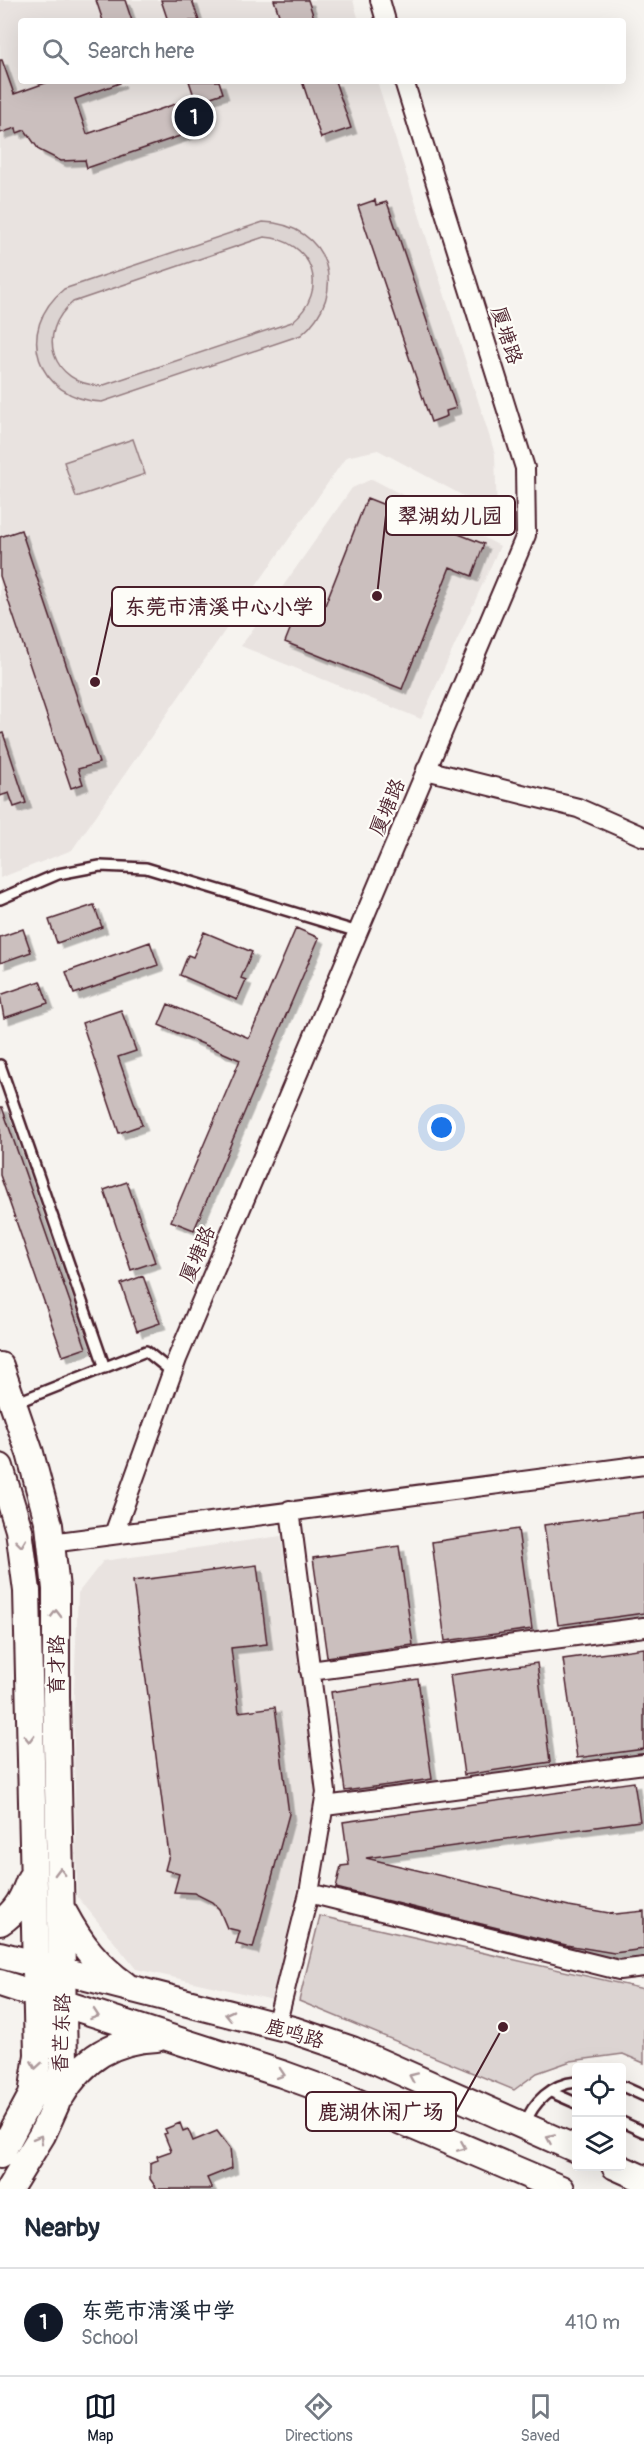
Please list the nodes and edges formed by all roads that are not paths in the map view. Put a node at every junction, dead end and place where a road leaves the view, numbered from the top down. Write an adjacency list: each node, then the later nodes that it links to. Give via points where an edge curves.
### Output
1 (380, 0): 2 (street)
2 (385, 18)
3 (405, 84): 4 (street, 厦塘路, via 525,468 526,535)
4 (426, 770): 5 (street, via 578,808); 7 (street, 厦塘路)
5 (644, 837)
6 (0, 899): 7 (lane, via 68,872 100,866 146,868)
7 (358, 932): 11 (street, 厦塘路)
8 (0, 1065): 10 (lane)
9 (0, 1366): 12 (main road, 育才路)
10 (105, 1368): 11 (lane, via 146,1351); 12 (lane)
11 (172, 1372): 16 (street, 厦塘路)
12 (13, 1404): 17 (main road, 育才路, via 47,1515)
13 (644, 1465): 15 (street)
14 (0, 1467): 22 (main road, 育才路, one-way to 22, via 19,1530 27,1591)
15 (290, 1510): 16 (street); 19 (street)
16 (114, 1534): 17 (street)
17 (51, 1543): 24 (main road, 育才路, one-way to 17, via 56,1589)
18 (644, 1627): 19 (street)
19 (310, 1671): 21 (street)
20 (644, 1764): 21 (street)
21 (325, 1806): 23 (street)
22 (32, 1873): 25 (main road, via 23,1899); 27 (main road, 育才路)
23 (309, 1893): 28 (street, via 619,1970); 34 (street)
24 (61, 1908): 29 (main road, 育才路); 31 (main road, via 80,1943)
25 (0, 1922)
26 (0, 1955): 27 (main road, 鹿鸣路)
27 (35, 1965): 29 (main road, 鹿鸣路); 32 (main road, 香芒东路)
28 (644, 1967)
29 (62, 1972): 31 (main road, 鹿鸣路); 33 (main road, 香芒东路)
30 (0, 1983): 32 (main road)
31 (132, 1991): 34 (main road, 鹿鸣路, one-way to 31)
32 (36, 1995): 33 (main road); 46 (main road, 香芒东路, one-way to 46, via 38,2055 32,2095)
33 (63, 2004): 35 (main road, one-way to 35); 41 (main road, 香芒东路, via 64,2060)
34 (276, 2026): 43 (main road, 鹿鸣路, one-way to 34, via 352,2050)
35 (164, 2037): 41 (main road, via 131,2039 104,2051 74,2074); 50 (main road, one-way to 50, via 340,2095)
36 (572, 2084): 38 (lane)
37 (626, 2088): 39 (lane)
38 (551, 2092): 40 (lane); 43 (lane, via 530,2110)
39 (644, 2096)
40 (572, 2101)
41 (56, 2104): 49 (main road, 香芒东路, one-way to 41)
42 (626, 2124): 44 (lane)
43 (524, 2126): 45 (main road, 鹿鸣路, one-way to 43)
44 (644, 2132)
45 (572, 2147)
46 (0, 2155)
47 (626, 2171): 48 (main road)
48 (644, 2179)
49 (9, 2189)
50 (561, 2189)

